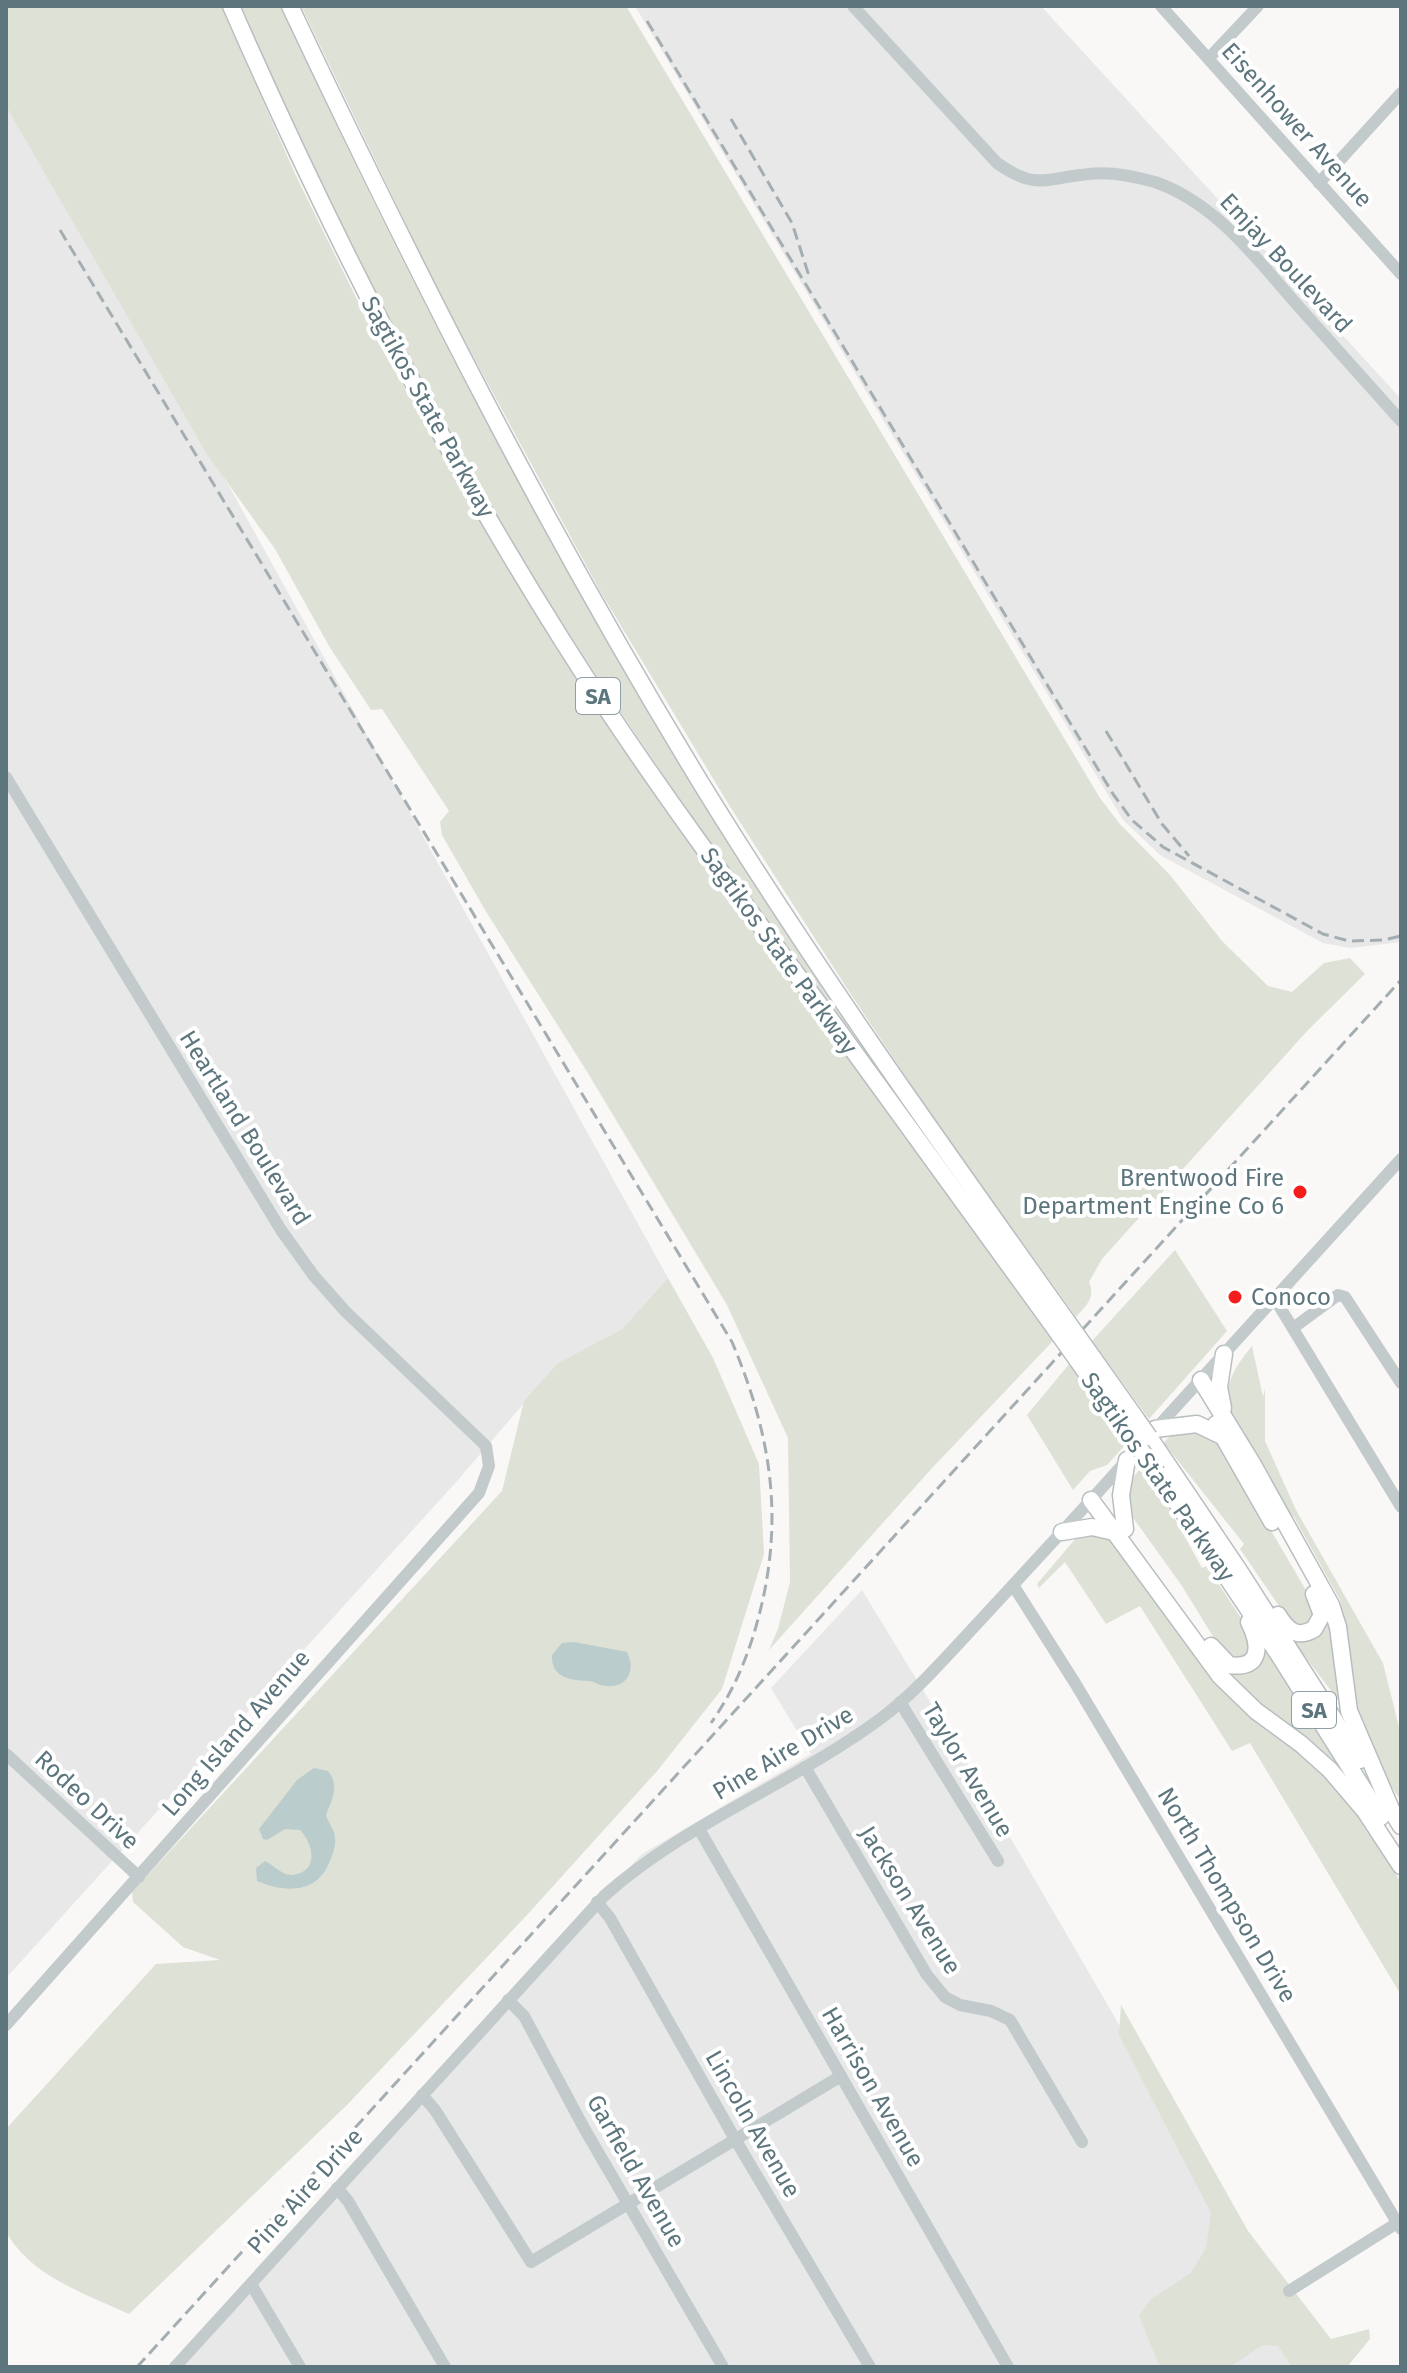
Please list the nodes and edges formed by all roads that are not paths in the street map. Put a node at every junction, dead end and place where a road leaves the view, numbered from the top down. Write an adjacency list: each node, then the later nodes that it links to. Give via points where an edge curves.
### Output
1 (231, 6): 14 (highway, Sagtikos State Parkway / SA, via 306,175 375,312 555,629 695,836)
2 (290, 6): 14 (highway, Sagtikos State Parkway / SA, via 483,399 644,689 842,1001)
3 (853, 6): 10 (street, Emjay Boulevard, via 997,163 1018,178 1038,182 1120,174 1181,193 1208,210)
4 (1161, 6): 6 (street, Eisenhower Avenue)
5 (1258, 6): 6 (street)
6 (1209, 58): 8 (street, Eisenhower Avenue)
7 (1401, 93): 8 (street)
8 (1319, 183): 9 (street, Eisenhower Avenue)
9 (1401, 274)
10 (1401, 421)
11 (6, 777): 22 (street, Heartland Boulevard, via 281,1230 345,1311 486,1446)
12 (1401, 1159): 13 (street, Pine Aire Drive)
13 (1275, 1299): 15 (street); 16 (street, Pine Aire Drive)
14 (1061, 1325): 27 (highway, Sagtikos State Parkway / SA, bridge)
15 (1293, 1328): 18 (street, via 1338,1295 1345,1297); 24 (street)
16 (1224, 1354): 17 (street, Pine Aire Drive); 20 (highway, via 1219,1395)
17 (1198, 1383): 19 (street, Pine Aire Drive); 20 (highway)
18 (1401, 1383)
19 (1155, 1429): 20 (highway, via 1197,1424); 21 (street, Pine Aire Drive)
20 (1231, 1438): 27 (highway, via 1320,1605 1319,1623 1306,1634 1289,1629); 32 (highway, via 1331,1605 1349,1711)
21 (1127, 1460): 23 (street, Pine Aire Drive); 25 (highway)
22 (489, 1466): 38 (street, Long Island Avenue, via 479,1493)
23 (1095, 1496): 25 (highway); 26 (street, Pine Aire Drive)
24 (1401, 1507)
25 (1120, 1530): 26 (highway); 27 (highway, via 1215,1654 1239,1666 1252,1660 1257,1645); 37 (highway, via 1220,1676 1330,1770)
26 (1062, 1532): 28 (street, Pine Aire Drive)
27 (1231, 1571): 32 (highway, Sagtikos State Parkway / SA); 35 (highway, Sagtikos State Parkway / SA)
28 (1013, 1585): 29 (street, Pine Aire Drive); 48 (street, North Thompson Drive)
29 (900, 1702): 31 (street, Pine Aire Drive); 36 (street, Taylor Avenue)
30 (6, 1754): 38 (street, Rodeo Drive)
31 (805, 1767): 34 (street, Pine Aire Drive); 45 (street, Jackson Avenue, via 927,1975 945,1997 1010,2020)
32 (1391, 1809): 33 (highway, Sagtikos State Parkway / SA)
33 (1401, 1826)
34 (699, 1829): 39 (street, Pine Aire Drive, via 637,1868); 42 (street, Harrison Avenue)
35 (1401, 1851)
36 (998, 1861)
37 (1401, 1866)
38 (139, 1877): 41 (street, Long Island Avenue)
39 (597, 1902): 40 (street, Pine Aire Drive); 44 (street, Lincoln Avenue)
40 (508, 2000): 43 (street, Pine Aire Drive); 47 (street, Garfield Avenue, via 524,2016)
41 (6, 2025)
42 (841, 2076): 44 (street); 51 (street, Harrison Avenue)
43 (422, 2095): 46 (street, Pine Aire Drive); 47 (street, via 531,2262)
44 (735, 2139): 47 (street); 56 (street, Lincoln Avenue)
45 (1082, 2142)
46 (337, 2188): 49 (street, Pine Aire Drive); 54 (street)
47 (629, 2203): 55 (street, Garfield Avenue)
48 (1399, 2226): 50 (street)
49 (251, 2284): 52 (street, Pine Aire Drive); 53 (street)
50 (1289, 2291)
51 (1004, 2365)
52 (175, 2367)
53 (300, 2367)
54 (445, 2367)
55 (723, 2367)
56 (870, 2367)

